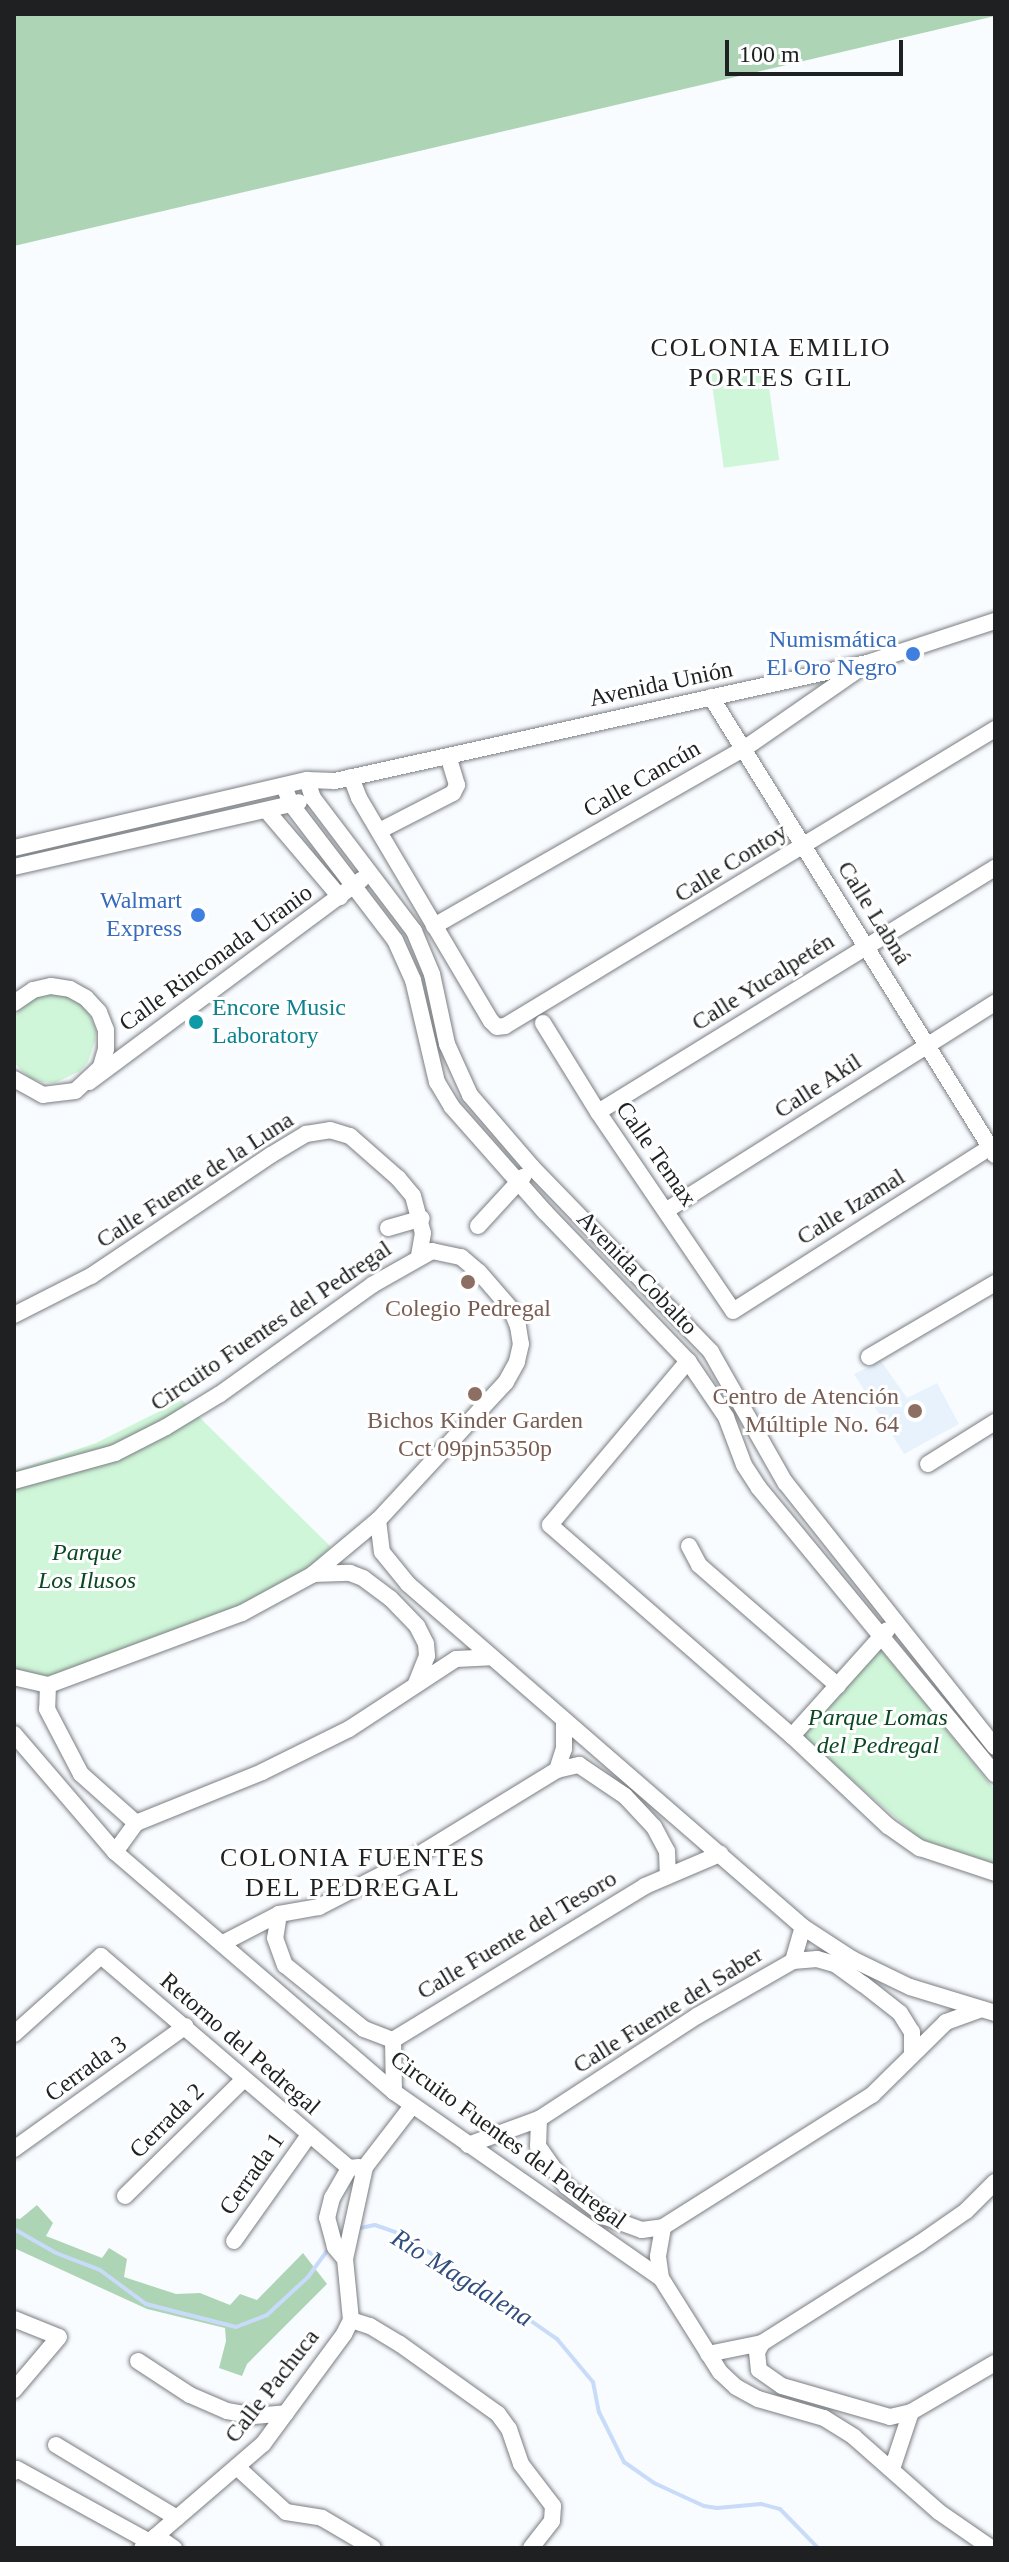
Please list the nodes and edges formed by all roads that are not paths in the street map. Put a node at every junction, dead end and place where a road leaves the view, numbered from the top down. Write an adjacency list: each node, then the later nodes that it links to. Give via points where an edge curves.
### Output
1 (995, 621): 2 (street, Avenida Unión)
2 (867, 663): 3 (street, Avenida Unión); 5 (street, Calle Cancún)
3 (711, 697): 5 (street, Calle Labná); 6 (street, Avenida Unión)
4 (995, 729): 14 (street, Calle Contoy)
5 (745, 748): 14 (street, Calle Labná); 21 (street, Calle Cancún)
6 (448, 756): 7 (street, Avenida Unión); 13 (street, via 457,790)
7 (343, 779): 8 (street, Avenida Unión); 10 (street, Avenida Unión); 13 (street)
8 (307, 780): 9 (street, Avenida Unión); 10 (street, Avenida Cobalto)
9 (284, 786): 11 (street, Avenida Cobalto); 15 (street, Avenida Unión)
10 (313, 798): 11 (street, Avenida Unión); 18 (street, Avenida Cobalto)
11 (291, 804): 12 (street, Avenida Unión); 19 (street, Avenida Cobalto)
12 (267, 811): 16 (street, Avenida Unión); 20 (street)
13 (379, 831): 21 (street)
14 (805, 846): 21 (street, Calle Contoy, via 505,1026 491,1021); 22 (street, Calle Labná)
15 (14, 848)
16 (14, 867)
17 (995, 868): 22 (street, Calle Yucalpetén)
18 (371, 871): 19 (street, Calle Rinconada Uranio); 31 (street, Avenida Cobalto, via 414,931 432,974 456,1070 493,1124)
19 (355, 886): 20 (street, Calle Rinconada Uranio); 32 (street, Avenida Cobalto, via 395,940 413,980 437,1082 476,1138)
20 (340, 897): 28 (street, Calle Rinconada Uranio)
21 (434, 926)
22 (867, 947): 26 (street, Calle Labná); 29 (street, Calle Yucalpetén)
23 (14, 1003): 28 (street, via 51,986 86,998 106,1030 101,1067)
24 (995, 1003): 26 (street, Calle Akil)
25 (543, 1023): 29 (street, Calle Temax)
26 (927, 1044): 30 (street, Calle Labná); 33 (street, Calle Akil)
27 (14, 1079): 28 (street, Calle Rinconada Uranio, via 27,1089 51,1095)
28 (89, 1082)
29 (598, 1112): 33 (street, Calle Temax)
30 (993, 1149): 39 (street, Calle Izamal)
31 (532, 1167): 32 (street); 49 (street, Avenida Cobalto, via 711,1352 785,1482)
32 (517, 1183): 35 (street); 42 (street, Avenida Cobalto)
33 (667, 1210): 39 (street, Calle Temax)
34 (422, 1218): 36 (street); 37 (street); 40 (street, Calle Fuente de la Luna, via 398,1178 350,1136 330,1130 306,1134 91,1276)
35 (478, 1226)
36 (388, 1228)
37 (419, 1255): 45 (street, Circuito Fuentes del Pedregal, via 166,1427 115,1453); 46 (street, Circuito Fuentes del Pedregal, via 445,1251 479,1272 511,1309 521,1344 506,1382)
38 (995, 1283): 41 (street)
39 (733, 1311)
40 (14, 1315)
41 (869, 1357)
42 (688, 1361): 50 (street, Avenida Cobalto, via 726,1417 759,1488); 58 (street, via 550,1525)
43 (995, 1422): 44 (street)
44 (928, 1464)
45 (14, 1481)
46 (378, 1520): 48 (street, Circuito Fuentes del Pedregal); 51 (street, via 388,1563)
47 (689, 1546): 55 (street, via 699,1565)
48 (312, 1575): 53 (street, via 331,1572 363,1578 417,1626 427,1656); 54 (street, Circuito Fuentes del Pedregal, via 242,1613)
49 (895, 1623): 50 (street); 59 (street, Avenida Cobalto)
50 (881, 1635): 55 (street); 61 (street, Avenida Cobalto)
51 (491, 1657): 53 (street, via 456,1659); 56 (street)
52 (14, 1677): 54 (street)
53 (415, 1684): 62 (street, via 349,1729 275,1766)
54 (48, 1685): 62 (street, via 47,1709 81,1774)
55 (838, 1686): 58 (street)
56 (564, 1720): 60 (street, via 564,1749); 64 (street)
57 (14, 1734): 63 (street, Circuito Fuentes del Pedregal)
58 (792, 1736): 65 (street, via 888,1826 920,1848)
59 (995, 1747)
60 (557, 1770): 66 (street, via 579,1765 625,1796 654,1827 667,1851); 67 (street, via 410,1860 319,1907)
61 (995, 1774)
62 (136, 1823): 63 (street)
63 (115, 1852): 69 (street, Circuito Fuentes del Pedregal)
64 (720, 1854): 66 (street, Calle Fuente del Tesoro); 68 (street)
65 (995, 1873)
66 (668, 1874): 74 (street, Calle Fuente del Tesoro)
67 (279, 1914): 69 (street); 74 (street, via 275,1938 285,1965 364,2029)
68 (803, 1927): 70 (street, Calle Fuente del Saber); 71 (street, via 910,1987)
69 (223, 1943): 77 (street, Circuito Fuentes del Pedregal)
70 (793, 1961): 75 (street, via 835,1964 900,2013 912,2032); 79 (street, Calle Fuente del Saber, via 697,2016)
71 (989, 2010): 75 (street, via 946,2022)
72 (186, 2026): 73 (street, Retorno del Pedregal, via 101,1956); 76 (street, Retorno del Pedregal); 82 (street, Cerrada 3)
73 (14, 2034)
74 (393, 2040): 77 (street)
75 (912, 2055): 86 (street, via 872,2095)
76 (243, 2080): 80 (street, Retorno del Pedregal); 85 (street, Cerrada 2)
77 (394, 2092): 78 (street, Circuito Fuentes del Pedregal)
78 (412, 2106): 81 (street, Circuito Fuentes del Pedregal); 83 (street, Calle Pachuca)
79 (539, 2119): 81 (street, Calle Fuente del Saber); 86 (street, via 538,2146 566,2186 606,2217 642,2230)
80 (309, 2135): 83 (street, Retorno del Pedregal); 87 (street, Cerrada 1)
81 (468, 2145): 89 (street, Circuito Fuentes del Pedregal)
82 (14, 2149)
83 (357, 2167): 88 (street, Calle Pachuca, via 358,2195); 88 (street, Calle Pachuca, via 332,2198 327,2218)
84 (995, 2182): 92 (street, via 966,2211)
85 (125, 2196)
86 (663, 2227): 89 (street)
87 (234, 2241)
88 (344, 2250): 91 (street, Calle Pachuca)
89 (661, 2278): 93 (street, Circuito Fuentes del Pedregal)
90 (14, 2319): 96 (street, via 59,2337)
91 (351, 2320): 98 (street, Calle Pachuca); 108 (street, via 400,2344 498,2414 521,2464 553,2506 552,2521)
92 (762, 2343): 93 (street); 97 (street, via 759,2370 782,2386 890,2417)
93 (708, 2354): 101 (street, Circuito Fuentes del Pedregal, via 736,2387 758,2399 824,2418)
94 (138, 2361): 98 (street, via 190,2395 227,2411 254,2416)
95 (995, 2363): 97 (street)
96 (14, 2390)
97 (911, 2412): 101 (street)
98 (286, 2413): 100 (street, Calle Pachuca)
99 (56, 2445): 103 (street)
100 (238, 2468): 103 (street, Calle Pachuca); 107 (street, via 286,2512 322,2518)
101 (892, 2469): 104 (street, Circuito Fuentes del Pedregal, via 939,2512)
102 (14, 2472): 105 (street, via 17,2469)
103 (177, 2518): 105 (street, Calle Pachuca)
104 (988, 2541)
105 (149, 2542): 106 (street)
106 (174, 2548)
107 (373, 2548)
108 (531, 2548)

